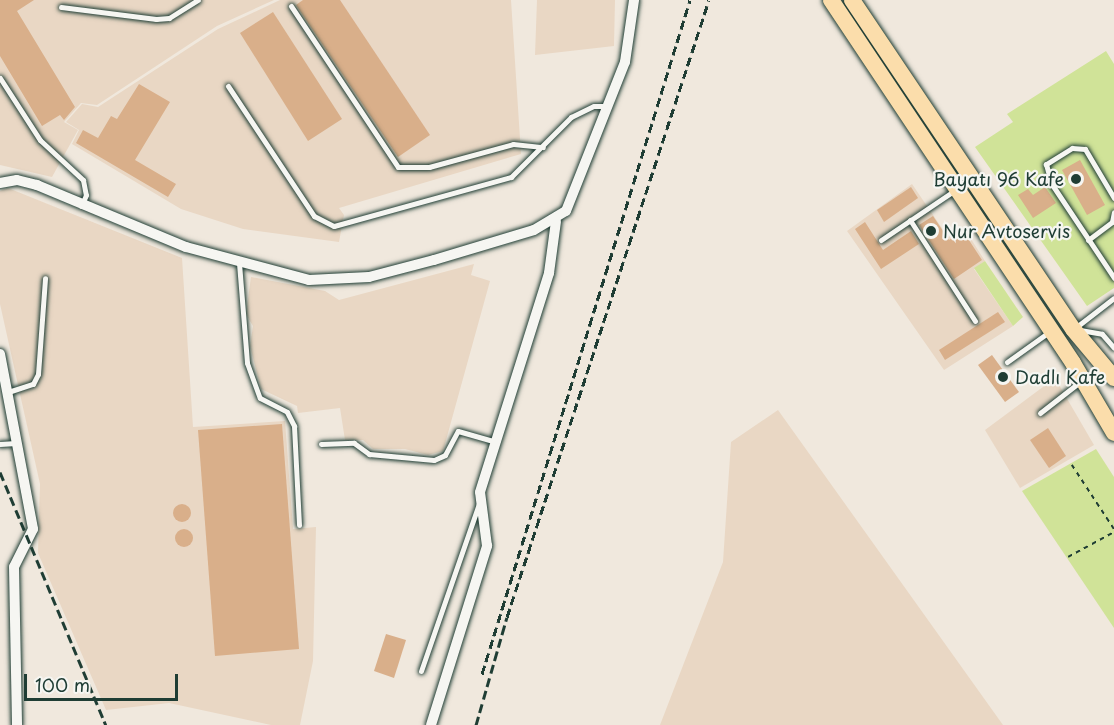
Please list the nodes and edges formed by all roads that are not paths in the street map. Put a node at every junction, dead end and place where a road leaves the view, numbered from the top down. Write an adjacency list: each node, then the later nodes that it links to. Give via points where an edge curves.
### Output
1 (198, 0): 6 (lane, via 169,18 156,19)
2 (634, 0): 9 (street, via 633,34)
3 (831, 0): 12 (main road)
4 (852, 0): 25 (main road)
5 (291, 6): 10 (lane, via 398,167 429,167 513,144)
6 (61, 8)
7 (0, 78): 14 (lane, via 40,140 83,180 86,195)
8 (228, 86): 10 (lane, via 314,216 334,226 511,177)
9 (610, 106): 10 (lane, via 594,106 571,117); 16 (street, via 576,196)
10 (543, 147)
11 (0, 183): 14 (street, via 17,180 37,185)
12 (956, 189): 17 (lane); 26 (main road)
13 (1114, 198): 19 (lane, via 1084,149 1072,148 1046,164 1051,183)
14 (81, 206): 20 (street)
15 (1114, 212): 19 (lane, via 1112,222)
16 (556, 220): 20 (street, via 369,278 309,280); 36 (street, via 549,273)
17 (910, 220): 18 (lane); 24 (lane)
18 (881, 240)
19 (1088, 240): 22 (lane)
20 (239, 263): 40 (lane, via 247,363 260,398 287,412 294,426)
21 (45, 278): 32 (lane, via 38,375 33,384)
22 (1114, 278)
23 (1114, 298): 25 (lane)
24 (975, 321)
25 (1073, 330): 27 (lane, via 1102,334); 30 (main road)
26 (1050, 331): 29 (lane); 31 (main road)
27 (1114, 348)
28 (0, 354): 32 (street)
29 (1007, 362)
30 (1114, 378)
31 (1083, 380): 33 (lane); 34 (main road)
32 (8, 392): 35 (street)
33 (1040, 413)
34 (1114, 433)
35 (18, 442): 37 (lane); 42 (street, via 33,530 14,567)
36 (496, 442): 38 (lane, via 458,431 445,455 434,460 369,454 354,443); 39 (street)
37 (0, 444)
38 (321, 444)
39 (481, 500): 41 (lane); 43 (street, via 487,546)
40 (299, 525)
41 (421, 671)
42 (17, 725)
43 (431, 725)

